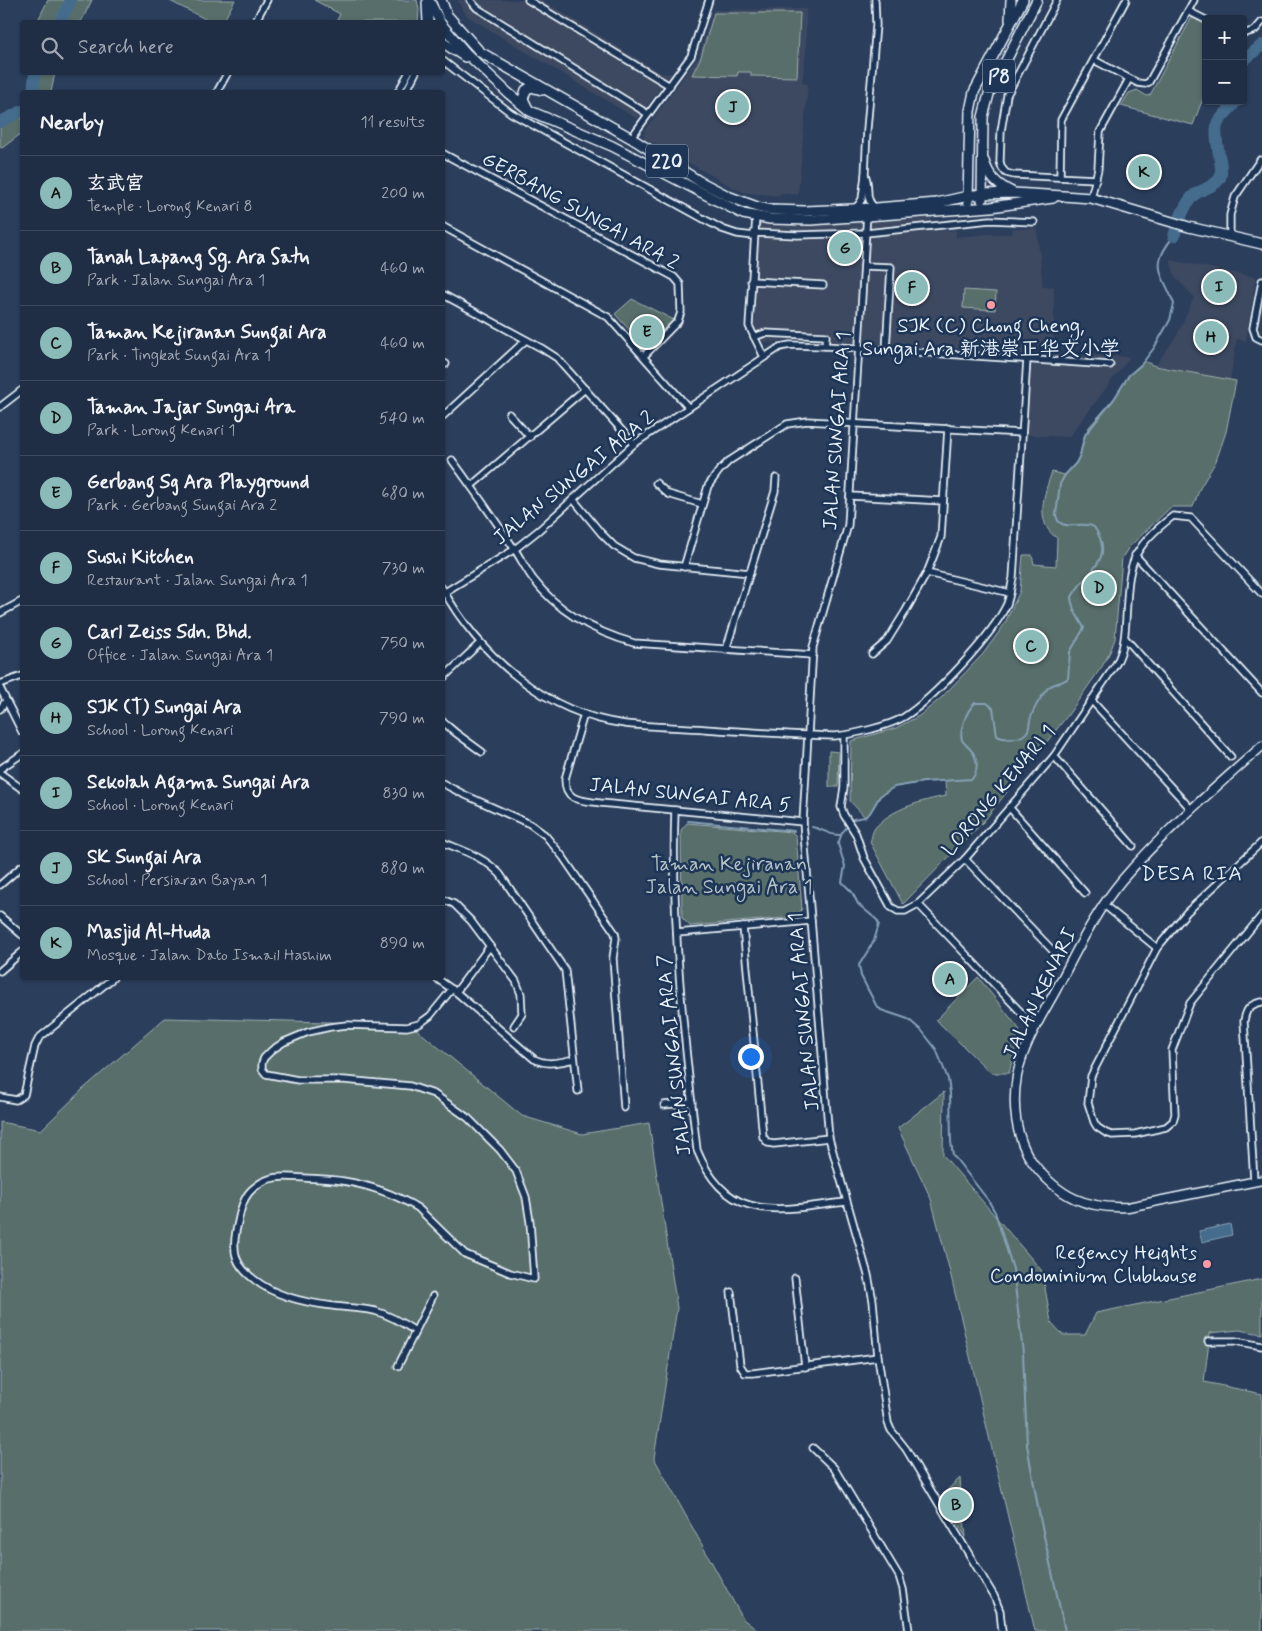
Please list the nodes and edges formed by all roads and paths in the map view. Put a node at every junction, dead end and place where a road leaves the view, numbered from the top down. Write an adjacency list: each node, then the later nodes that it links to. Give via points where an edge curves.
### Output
1 (267, 0): 17 (street)
2 (428, 0): 18 (main road); 19 (main road, 220)
3 (441, 0): 15 (main road, 220)
4 (470, 0): 40 (street, via 477,8)
5 (528, 0): 34 (street)
6 (709, 0): 34 (street, via 694,50)
7 (875, 0): 45 (street)
8 (1011, 0): 22 (main road)
9 (1025, 0): 22 (main road, P8); 24 (main road, via 1029,7)
10 (1037, 0): 24 (main road, P8)
11 (1057, 0): 46 (street, via 1007,95 1000,162 1006,172 1014,175)
12 (1126, 0): 27 (street)
13 (1194, 0): 14 (street)
14 (1188, 11): 16 (street); 32 (street, via 1149,82 1142,84)
15 (449, 18): 20 (street); 38 (main road, 220, via 480,52)
16 (1202, 18)
17 (256, 20)
18 (428, 20)
19 (439, 20)
20 (445, 21)
21 (1262, 22): 25 (street)
22 (1010, 23): 50 (main road, P8, via 974,92 970,111)
23 (445, 29): 33 (main road, 220)
24 (1022, 31): 42 (main road, P8, via 985,105)
25 (1247, 33)
26 (445, 44): 33 (main road)
27 (1094, 60): 32 (street); 46 (street, via 1061,120)
28 (445, 62): 61 (street, via 511,113 722,229 737,234)
29 (226, 75): 35 (street)
30 (407, 75): 36 (street)
31 (414, 75): 37 (street)
32 (1129, 79): 47 (street, via 1100,132)
33 (495, 80): 39 (main road, 220)
34 (670, 86): 40 (street)
35 (218, 90)
36 (399, 90)
37 (407, 90)
38 (553, 94): 39 (main road, via 536,88 526,90 524,99); 41 (main road, 220)
39 (530, 111): 57 (main road, 220, via 612,146 743,214)
40 (648, 114): 41 (street)
41 (631, 138): 55 (main road, 220, via 699,181 757,207 771,210)
42 (982, 153): 48 (main road, via 994,180); 49 (main road, P8)
43 (445, 155): 75 (street, GERBANG SUNGAI ARA 2, via 674,277 680,284 681,312 678,321)
44 (1262, 161): 62 (street, via 1235,197 1230,215)
45 (866, 175): 55 (street, via 862,199); 56 (street)
46 (1060, 177): 47 (street)
47 (1096, 179): 52 (street)
48 (1013, 193): 49 (main road, 220); 51 (main road, 220)
49 (982, 194): 50 (main road, 220); 53 (main road, P8)
50 (968, 196): 54 (main road, P8); 56 (main road, 220)
51 (1062, 196): 52 (main road, 220); 53 (main road, 220)
52 (1092, 198): 62 (main road, 220)
53 (981, 208): 54 (main road, 220)
54 (968, 209): 56 (main road, 220)
55 (853, 210): 56 (main road, 220)
56 (870, 211): 57 (main road, 220, via 811,220); 60 (street, JALAN SUNGAI ARA 1)
57 (756, 216): 61 (street)
58 (1034, 222): 60 (street, via 990,220)
59 (445, 228): 75 (street, via 608,317)
60 (866, 233): 61 (street); 64 (street, JALAN SUNGAI ARA 1)
61 (754, 234): 65 (street)
62 (1230, 237): 63 (main road, 220)
63 (1262, 244)
64 (864, 266): 73 (street, JALAN SUNGAI ARA 1); 74 (street, via 890,267)
65 (751, 281): 67 (street); 69 (street, via 749,326)
66 (1262, 281): 71 (street, via 1253,328 1256,337)
67 (823, 285)
68 (445, 296): 70 (street)
69 (754, 337): 72 (street, via 765,333 826,336); 76 (street)
70 (526, 340): 79 (street, via 557,358); 84 (street)
71 (1262, 340)
72 (825, 346): 73 (street, JALAN SUNGAI ARA 2); 76 (street, JALAN SUNGAI ARA 2, via 790,345)
73 (858, 349): 74 (street, JALAN SUNGAI ARA 2); 85 (street, JALAN SUNGAI ARA 1)
74 (886, 350): 77 (street, JALAN SUNGAI ARA 2)
75 (644, 356): 82 (street)
76 (764, 356): 82 (street, JALAN SUNGAI ARA 2)
77 (1027, 359): 78 (street, JALAN SUNGAI ARA 2); 87 (street)
78 (1110, 365)
79 (584, 389): 88 (street); 89 (street)
80 (20, 392): 81 (street)
81 (0, 407)
82 (688, 407): 89 (street, JALAN SUNGAI ARA 2)
83 (509, 414): 88 (street)
84 (445, 415)
85 (854, 422): 86 (street); 94 (street, JALAN SUNGAI ARA 1); 97 (street, via 807,420 787,424 724,466 708,486)
86 (948, 428): 87 (street); 96 (street)
87 (1022, 432): 105 (street)
88 (530, 437): 93 (street)
89 (634, 444): 95 (street, JALAN SUNGAI ARA 2)
90 (452, 460): 93 (street)
91 (776, 478): 101 (street)
92 (656, 483): 97 (street, via 668,494)
93 (472, 486): 98 (street)
94 (850, 496): 96 (street); 113 (street, JALAN SUNGAI ARA 1, via 847,532)
95 (573, 498): 98 (street, JALAN SUNGAI ARA 2); 100 (street, via 614,546 646,562)
96 (943, 501): 102 (street, via 941,537)
97 (702, 504): 100 (street)
98 (514, 549): 103 (street, JALAN SUNGAI ARA 2); 111 (street, via 532,578 556,603 612,637 634,643)
99 (1135, 555): 106 (street, LORONG KENARI 1, via 1150,534 1174,516 1191,518); 109 (street, LORONG KENARI 1, via 1129,571); 118 (street)
100 (684, 567): 101 (street)
101 (750, 573): 111 (street)
102 (927, 573): 105 (street); 112 (street, via 888,641)
103 (445, 589)
104 (445, 592): 110 (street)
105 (1010, 593): 126 (street, via 1002,613 985,637 923,703 899,719)
106 (1262, 594)
107 (20, 602): 108 (street)
108 (1, 612)
109 (1125, 638): 119 (street, LORONG KENARI 1, via 1120,656); 131 (street)
110 (480, 643): 114 (street); 122 (street, via 532,689)
111 (726, 650): 113 (street)
112 (872, 654)
113 (812, 655): 125 (street, JALAN SUNGAI ARA 1)
114 (445, 676)
115 (20, 677): 116 (street)
116 (0, 684)
117 (0, 688): 120 (street)
118 (1262, 693)
119 (1091, 700): 130 (street, LORONG KENARI 1); 136 (street)
120 (6, 701): 121 (street); 124 (street)
121 (0, 709)
122 (584, 714): 125 (street, via 624,724); 137 (street, JALAN SUNGAI ARA 5, via 565,779 565,786 572,797)
123 (445, 724): 128 (street)
124 (20, 728)
125 (808, 736): 126 (street); 138 (street, JALAN SUNGAI ARA 1)
126 (844, 736): 147 (street, LORONG KENARI 1, via 841,806 844,815 891,907 905,911)
127 (1262, 746): 136 (street, JALAN KENARI)
128 (482, 752)
129 (20, 756): 132 (street)
130 (1054, 756): 135 (street, LORONG KENARI 1); 141 (street)
131 (1231, 757)
132 (0, 771): 134 (street)
133 (445, 785): 171 (street, via 530,824 545,835 615,933 613,958)
134 (20, 787)
135 (1009, 807): 142 (street, LORONG KENARI 1); 145 (street)
136 (1191, 809): 148 (street, JALAN KENARI, via 1143,857)
137 (674, 810): 138 (street, JALAN SUNGAI ARA 5); 154 (street, JALAN SUNGAI ARA 7)
138 (803, 822): 151 (street, JALAN SUNGAI ARA 1)
139 (1262, 842): 156 (street, via 1187,912)
140 (445, 843): 166 (street, via 490,863 563,966 567,975)
141 (1133, 846)
142 (964, 859): 147 (street, LORONG KENARI 1); 158 (street)
143 (20, 868): 144 (street)
144 (0, 885)
145 (1086, 893)
146 (445, 900): 155 (street, via 471,921)
147 (918, 904): 165 (street)
148 (1104, 904): 156 (street); 165 (street, JALAN KENARI)
149 (1262, 915): 156 (street, via 1190,1003 1172,1050 1173,1121 1166,1127 1112,1135 1094,1122 1088,1103 1091,1076)
150 (0, 916): 153 (street)
151 (811, 921): 152 (street); 172 (street, JALAN SUNGAI ARA 1)
152 (743, 927): 154 (street); 172 (street, via 763,1137 774,1144)
153 (20, 933)
154 (677, 933): 169 (street, JALAN SUNGAI ARA 7)
155 (490, 946): 162 (street); 164 (street, via 519,987 522,1014)
156 (1157, 948)
157 (20, 954): 159 (street)
158 (1056, 954)
159 (0, 970)
160 (112, 980): 168 (street, via 39,1038 24,1095 16,1100)
161 (439, 980): 162 (street)
162 (454, 991): 166 (street, via 534,1059 554,1063); 178 (street, via 419,1024 407,1027 339,1026 308,1032 272,1050 264,1058 262,1069 266,1074 298,1080 410,1086 434,1094 468,1118 516,1171 526,1197 534,1279 510,1273 465,1254 418,1208 378,1190 343,1181 277,1177 255,1186 242,1206 233,1245 239,1263 254,1280 268,1288 290,1298 375,1311)
163 (1262, 1002): 173 (street, via 1250,1006 1244,1021)
164 (514, 1026)
165 (1035, 1027): 173 (street, JALAN KENARI, via 1017,1076 1016,1119 1030,1159 1060,1191 1097,1206 1128,1207)
166 (574, 1059): 167 (street)
167 (578, 1091)
168 (0, 1097)
169 (692, 1102): 170 (street); 174 (street, JALAN SUNGAI ARA 7, via 697,1150 708,1174 724,1192 748,1206 764,1209)
170 (664, 1105)
171 (624, 1108)
172 (829, 1138): 174 (street, JALAN SUNGAI ARA 1)
173 (1258, 1180)
174 (846, 1202): 181 (street, JALAN SUNGAI ARA 1, via 868,1275)
175 (795, 1278): 183 (street)
176 (731, 1292): 183 (street, via 740,1365 745,1373)
177 (434, 1296): 178 (street)
178 (415, 1331): 182 (street)
179 (1208, 1342): 180 (street, via 1236,1340)
180 (1262, 1346)
181 (878, 1357): 183 (street); 186 (street, JALAN SUNGAI ARA 1, via 891,1430 906,1449 994,1596 1000,1611)
182 (398, 1366)
183 (805, 1366)
184 (813, 1448): 185 (street, via 834,1468 899,1576)
185 (909, 1631)
186 (1002, 1631)

